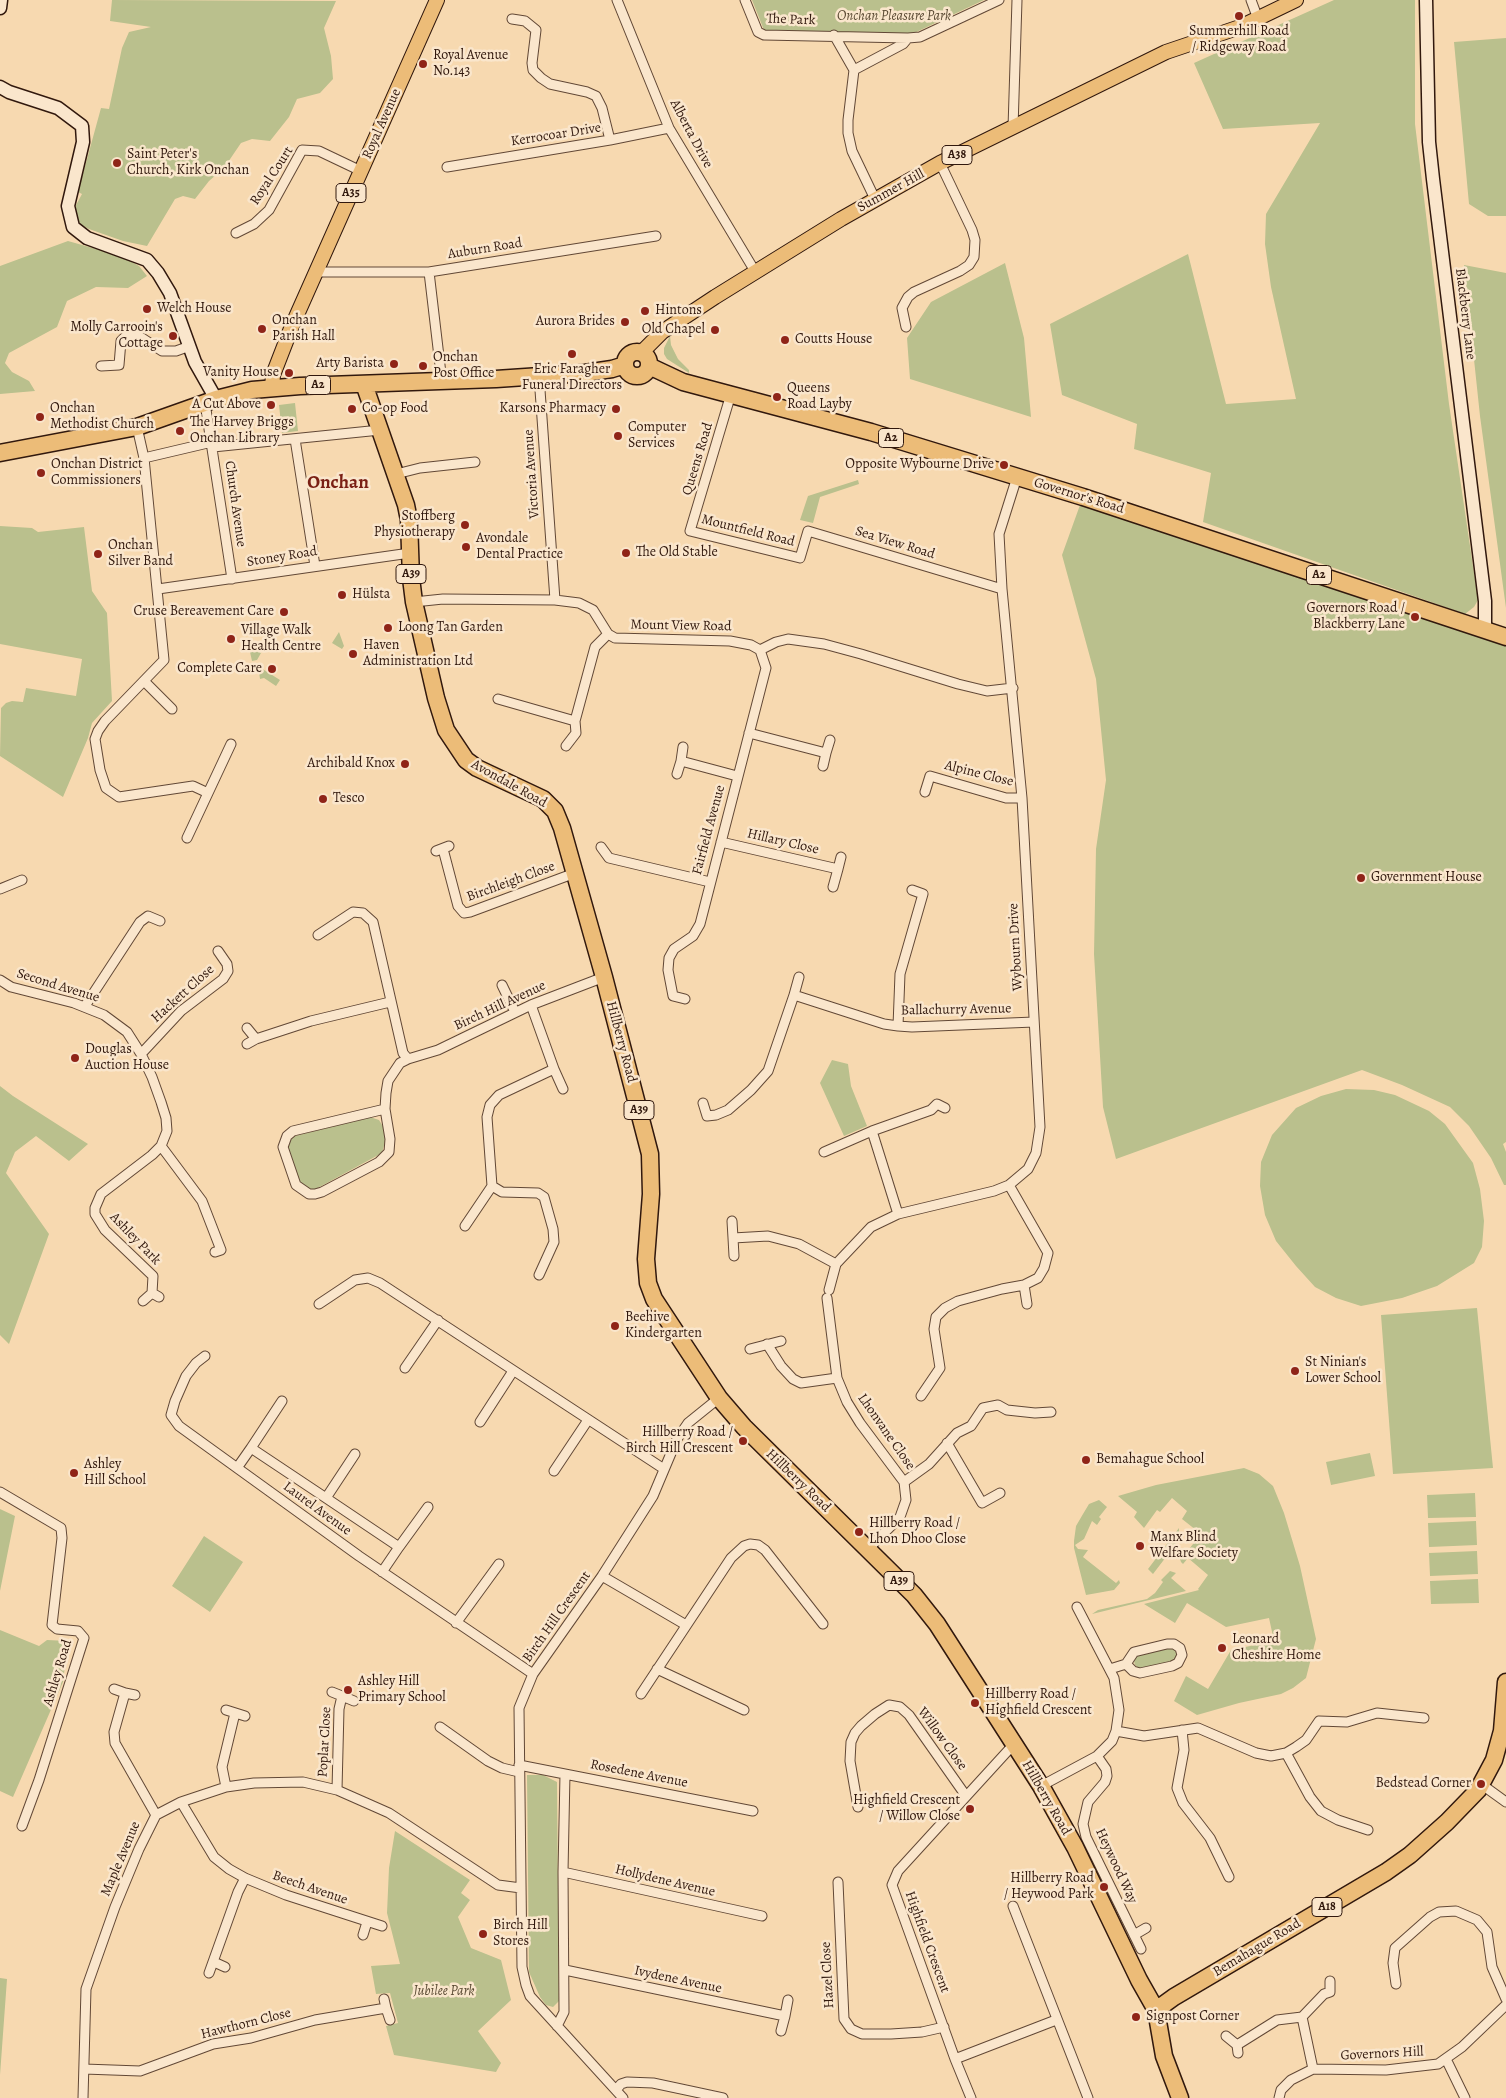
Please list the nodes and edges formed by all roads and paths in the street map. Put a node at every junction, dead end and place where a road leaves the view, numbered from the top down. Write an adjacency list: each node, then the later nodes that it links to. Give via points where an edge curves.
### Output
1 (1, 0): 10 (main road)
2 (437, 0): 22 (main road, Royal Avenue / A35)
3 (617, 0): 17 (street, Alberta Drive)
4 (745, 0): 13 (street, The Park, via 758,32 764,35)
5 (999, 0): 14 (street, The Park, via 920,37)
6 (1017, 0): 18 (street)
7 (1251, 0): 11 (street)
8 (1296, 0): 11 (main road, Summer Hill / A38)
9 (1426, 0): 57 (main road, Blackberry Lane, via 1431,160 1485,601)
10 (0, 8)
11 (1258, 18): 18 (main road, Summer Hill / A38, via 1166,52)
12 (512, 19): 19 (street, via 525,21 536,30 532,63 541,78 550,84 596,96)
13 (834, 35): 14 (street, The Park); 15 (street)
14 (908, 38): 15 (street, via 903,44)
15 (854, 70): 23 (street, via 848,133 852,151)
16 (0, 87): 30 (main road, via 58,108 82,126 83,142 68,206 74,227 87,238 147,260 170,293)
17 (669, 128): 19 (street, Kerrocoar Drive); 28 (street, Alberta Drive)
18 (1013, 128): 20 (main road, Summer Hill / A38)
19 (610, 140): 21 (street, Kerrocoar Drive)
20 (940, 163): 23 (main road, Summer Hill / A38); 29 (street, via 972,230 974,257 960,271 908,297 902,308)
21 (447, 167)
22 (361, 171): 24 (street, Royal Court, via 319,151 302,150 269,210 254,224); 26 (main road, Royal Avenue / A35)
23 (875, 200): 28 (main road, Summer Hill / A38)
24 (236, 233)
25 (656, 236): 27 (street, Auburn Road)
26 (316, 272): 27 (street, Auburn Road); 36 (main road, Royal Avenue / A35, via 273,374)
27 (428, 272): 34 (street)
28 (756, 273): 31 (main road, Summer Hill / A38, via 662,332)
29 (906, 327)
30 (190, 346): 32 (street, via 162,351 139,336 127,335 121,341 119,365); 38 (main road)
31 (645, 359): 33 (highway, A2, via 645,373 639,376 631,374 625,365 602,371); 37 (highway, Governor's Road / A2, via 683,382)
32 (101, 366)
33 (539, 376): 34 (highway, A2); 55 (street, Victoria Avenue)
34 (442, 382): 35 (highway, A2)
35 (364, 384): 36 (highway, A2); 40 (highway, Avondale Road / A39)
36 (272, 388): 38 (highway, A2)
37 (731, 394): 47 (highway, Governor's Road / A2, via 871,432); 48 (street, Queens Road)
38 (210, 401): 39 (highway, A2); 42 (street, Church Avenue)
39 (138, 427): 43 (highway, A2); 44 (street)
40 (380, 430): 41 (street); 46 (highway, Avondale Road / A39)
41 (295, 439): 42 (street); 51 (street)
42 (212, 444): 44 (street); 52 (street, Church Avenue)
43 (0, 453)
44 (144, 458): 53 (street)
45 (475, 462): 46 (street)
46 (396, 474): 49 (highway, Avondale Road / A39, via 409,520)
47 (1017, 477): 54 (street, Wybourn Drive, via 999,534); 57 (highway, Governor's Road / A2)
48 (690, 531): 50 (street, Mountfield Road)
49 (410, 553): 51 (street, Stoney Road); 56 (highway, Avondale Road / A39)
50 (800, 558): 54 (street, Sea View Road, via 808,532)
51 (315, 566): 52 (street, Stoney Road)
52 (232, 579): 53 (street, Stoney Road)
53 (158, 589): 61 (street, via 164,660)
54 (1002, 589): 62 (street, Wybourn Drive)
55 (555, 600): 56 (street, via 443,599); 58 (street, via 587,606 597,615)
56 (414, 602): 79 (highway, Avondale Road / A39, via 436,698 446,730 461,755 471,764 542,799)
57 (1485, 630): 59 (highway, Governor's Road / A2)
58 (608, 634): 60 (street, Mount View Road, via 626,639 730,640); 65 (street, via 595,648)
59 (1506, 637)
60 (760, 650): 62 (street, via 788,639 824,644 987,691); 66 (street, Fairfield Avenue, via 766,668)
61 (145, 682): 64 (street); 77 (street, via 98,731 95,740 106,788 119,797 193,786)
62 (1013, 688): 78 (street, Wybourn Drive)
63 (498, 699): 65 (street)
64 (172, 709)
65 (575, 721): 69 (street, via 576,734)
66 (750, 733): 71 (street); 75 (street, Fairfield Avenue)
67 (830, 740): 71 (street)
68 (231, 744): 77 (street)
69 (566, 746)
70 (684, 747): 72 (street)
71 (826, 753): 73 (street)
72 (681, 762): 74 (street); 75 (street)
73 (823, 766)
74 (677, 774)
75 (737, 776): 81 (street, Fairfield Avenue)
76 (925, 792): 78 (street, Alpine Close, via 931,772 1006,798)
77 (208, 793): 80 (street)
78 (1022, 798): 105 (street, Wybourn Drive)
79 (555, 811): 86 (highway, Hillberry Road / A39)
80 (187, 838)
81 (721, 842): 85 (street, Hillary Close); 88 (street, Fairfield Avenue)
82 (601, 847): 88 (street, via 609,858)
83 (443, 849): 86 (street, Birchleigh Close, via 458,906 464,913)
84 (841, 857): 85 (street)
85 (838, 869): 89 (street)
86 (575, 873): 95 (highway, Hillberry Road / A39)
87 (22, 880): 90 (street)
88 (710, 882): 100 (street, Fairfield Avenue, via 698,930 674,949 669,958 673,996)
89 (833, 887)
90 (0, 889)
91 (912, 890): 106 (street, via 923,894 900,974)
92 (160, 921): 103 (street, via 148,916 140,922)
93 (318, 935): 101 (street, via 353,912 363,913 373,922)
94 (218, 951): 110 (street, Hackett Close, via 227,964 228,972 181,1011)
95 (604, 977): 102 (street, Birch Hill Avenue); 144 (highway, Hillberry Road / A39, via 650,1154 648,1282 663,1315)
96 (798, 977): 99 (street)
97 (0, 980): 103 (street, Second Avenue, via 10,987)
98 (502, 984): 104 (street)
99 (794, 995): 106 (street, Ballachurry Avenue); 114 (street, via 768,1071 728,1110 707,1116)
100 (685, 999)
101 (390, 1002): 108 (street, via 310,1021); 111 (street, via 403,1053)
102 (531, 1005): 104 (street, Birch Hill Avenue); 112 (street)
103 (85, 1006): 110 (street, Second Avenue, via 127,1032)
104 (516, 1012): 111 (street, Birch Hill Avenue, via 438,1050)
105 (1034, 1022): 106 (street, Ballachurry Avenue); 120 (street, Wybourn Drive, via 1040,1127 1036,1153 1028,1169)
106 (898, 1026)
107 (247, 1028): 108 (street)
108 (256, 1039): 109 (street)
109 (247, 1044)
110 (141, 1054): 118 (street, Second Avenue, via 166,1118 167,1131)
111 (408, 1059): 116 (street, Birch Hill Avenue, via 396,1067 388,1081)
112 (554, 1069): 113 (street); 121 (street, via 499,1096 490,1105 487,1117)
113 (563, 1089)
114 (703, 1103)
115 (946, 1108): 117 (street, via 938,1104 931,1110)
116 (385, 1109): 116 (street, Birch Hill Avenue, via 389,1152 378,1162 315,1194 304,1192 296,1185 283,1147 287,1136 293,1131)
117 (872, 1131): 119 (street); 122 (street)
118 (161, 1146): 126 (street, via 204,1206 222,1250); 132 (street, Ashley Park, via 101,1194 95,1208 105,1230 153,1276 155,1295)
119 (824, 1152)
120 (1009, 1185): 122 (street, Wybourn Drive); 130 (street, via 1048,1253 1038,1278)
121 (492, 1186): 124 (street); 129 (street, via 502,1192 538,1193 544,1197 554,1242)
122 (898, 1214): 128 (street, Wybourn Drive, via 871,1227)
123 (732, 1221): 125 (street)
124 (465, 1226)
125 (732, 1238): 127 (street); 128 (street, via 768,1236 799,1244)
126 (215, 1252)
127 (734, 1256)
128 (836, 1264): 131 (street, Wybourn Drive)
129 (539, 1275)
130 (1024, 1285): 134 (street); 143 (street, via 958,1300 936,1317 934,1329 940,1368)
131 (828, 1294): 142 (street, Lhonvane Close)
132 (143, 1301)
133 (319, 1304): 135 (street, via 355,1280 368,1278)
134 (1027, 1304)
135 (438, 1320): 140 (street); 141 (street)
136 (781, 1340): 137 (street)
137 (768, 1344): 138 (street); 142 (street, via 781,1366 801,1383)
138 (750, 1349)
139 (205, 1356): 152 (street, Laurel Avenue, via 186,1376 171,1415 179,1426)
140 (405, 1368)
141 (513, 1371): 147 (street); 148 (street)
142 (837, 1378): 155 (street, Lhonvane Close, via 860,1423)
143 (921, 1396)
144 (719, 1398): 153 (street, Birch Hill Crescent, via 688,1423); 161 (highway, Hillberry Road / A39, via 770,1454)
145 (282, 1402): 150 (street)
146 (1051, 1412): 149 (street, via 1007,1410 998,1405 983,1408 971,1426)
147 (588, 1420): 153 (street); 154 (street)
148 (480, 1422)
149 (947, 1443): 155 (street, via 929,1464); 157 (street, via 982,1504)
150 (251, 1448): 152 (street); 158 (street, Laurel Avenue)
151 (355, 1454): 158 (street, Laurel Avenue)
152 (236, 1468): 163 (street, Laurel Avenue)
153 (664, 1469): 164 (street, Birch Hill Crescent, via 653,1496)
154 (554, 1471)
155 (904, 1482): 161 (street, Lhonvane Close, via 906,1500 900,1517)
156 (0, 1492): 204 (street, Ashley Road, via 61,1528 52,1625 57,1629 78,1631 84,1638)
157 (1000, 1493)
158 (326, 1498): 160 (street, Laurel Avenue)
159 (428, 1507): 160 (street)
160 (399, 1547): 163 (street)
161 (868, 1549): 189 (highway, Hillberry Road / A39, via 914,1595 937,1624)
162 (499, 1564): 166 (street)
163 (382, 1572): 166 (street, Laurel Avenue)
164 (602, 1576): 167 (street); 172 (street, Birch Hill Crescent)
165 (1077, 1607): 171 (street)
166 (456, 1623): 172 (street, Laurel Avenue)
167 (686, 1624): 168 (street, via 739,1549 750,1544 765,1550); 170 (street)
168 (823, 1624)
169 (1126, 1664): 169 (street, via 1134,1652 1167,1644 1180,1648 1182,1656 1172,1666 1140,1673); 171 (street)
170 (657, 1669): 177 (street); 182 (street)
171 (1110, 1669): 188 (street, via 1117,1688 1119,1710)
172 (533, 1674): 192 (street, Birch Hill Crescent, via 519,1708)
173 (1506, 1682): 194 (highway, Bemahague Road / A18, via 1499,1748)
174 (114, 1689): 176 (street)
175 (332, 1692): 179 (street, Poplar Close)
176 (124, 1693): 178 (street); 203 (street, via 113,1738)
177 (641, 1694)
178 (135, 1695)
179 (342, 1696): 180 (street, Poplar Close); 197 (street, Poplar Close)
180 (354, 1701)
181 (226, 1710): 183 (street)
182 (744, 1710)
183 (235, 1713): 184 (street); 195 (street, via 222,1767)
184 (245, 1716)
185 (1424, 1718): 190 (street, via 1377,1713 1347,1722 1318,1718 1306,1740)
186 (440, 1727): 192 (street, Rosedene Avenue, via 488,1761 502,1768)
187 (1182, 1730): 188 (street, via 1144,1736); 190 (street, via 1206,1730 1264,1756); 207 (street, via 1184,1750 1176,1788 1183,1803 1210,1838)
188 (1116, 1731): 191 (street, via 1112,1741)
189 (1014, 1744): 196 (highway, Hillberry Road / A39); 198 (street, Highfield Crescent)
190 (1286, 1753): 205 (street, via 1321,1811)
191 (1097, 1756): 196 (street); 216 (street, Heywood Way, via 1106,1769 1105,1782 1088,1802 1083,1824)
192 (519, 1768): 193 (street, Rosedene Avenue); 210 (street, Birch Hill Crescent)
193 (565, 1774): 202 (street, Rosedene Avenue); 206 (street)
194 (1482, 1784): 200 (street); 228 (highway, Bemahague Road / A18, via 1447,1822 1386,1872)
195 (226, 1786): 197 (street, Maple Avenue, via 276,1781 303,1782); 199 (street, Maple Avenue)
196 (1041, 1786): 228 (highway, Hillberry Road / A39)
197 (337, 1790): 210 (street, Maple Avenue, via 389,1813 498,1885)
198 (966, 1796): 201 (street, Willow Close, via 909,1714 900,1707 889,1705 861,1726 850,1742); 234 (street, Highfield Crescent, via 898,1871 892,1885)
199 (181, 1802): 203 (street, Maple Avenue); 208 (street, Beech Avenue, via 214,1857)
200 (1506, 1802)
201 (858, 1807)
202 (753, 1811)
203 (156, 1815): 239 (street, Maple Avenue, via 115,1907 86,1990)
204 (22, 1826)
205 (1368, 1830)
206 (563, 1872): 212 (street, Hollydene Avenue); 221 (street)
207 (1229, 1877)
208 (245, 1878): 213 (street, Beech Avenue); 219 (street)
209 (838, 1882): 234 (street, Hazel Close, via 844,2019 852,2029 862,2034 922,2032)
210 (521, 1888): 233 (street, Birch Hill Crescent, via 522,1967 526,1985 530,1996)
211 (1013, 1906): 232 (street)
212 (762, 1916)
213 (367, 1922): 214 (street, Beech Avenue); 217 (street)
214 (382, 1926)
215 (1146, 1928): 216 (street)
216 (1134, 1934): 218 (street, Heywood Way)
217 (363, 1935)
218 (1141, 1949)
219 (214, 1962): 220 (street); 222 (street)
220 (225, 1967)
221 (565, 1970): 229 (street, Ivydene Avenue); 233 (street, via 564,2012)
222 (209, 1973)
223 (1330, 1981): 230 (street, via 1331,1995 1324,1994)
224 (1396, 1984): 225 (street, via 1395,1948 1430,1917 1439,1912 1456,1911 1476,1920 1486,1932 1492,1966)
225 (1506, 1999)
226 (788, 2000): 229 (street)
227 (1506, 2005): 238 (street, Governors Hill)
228 (1156, 2010): 247 (highway, Hillberry Road, via 1164,2056)
229 (785, 2016): 235 (street)
230 (1302, 2017): 236 (street, via 1277,2020 1238,2049); 240 (street)
231 (390, 2020): 239 (street, Hawthorn Close, via 385,2004 251,2038 213,2044 140,2071)
232 (1056, 2020): 237 (street); 246 (street)
233 (557, 2026): 241 (street, Birch Hill Crescent)
234 (944, 2026): 237 (street, Highfield Crescent)
235 (782, 2032)
236 (1226, 2036)
237 (955, 2059): 245 (street, Highfield Crescent)
238 (1446, 2059): 240 (street, Governors Hill, via 1427,2066 1386,2070); 249 (street)
239 (84, 2069): 242 (street, Maple Avenue)
240 (1312, 2069): 248 (street, Governors Hill, via 1291,2080 1281,2090)
241 (616, 2090): 243 (street, Birch Hill Crescent); 244 (street, via 627,2082 653,2083)
242 (83, 2098)
243 (623, 2098)
244 (723, 2098)
245 (971, 2098)
246 (1088, 2098)
247 (1180, 2098)
248 (1280, 2098)
249 (1466, 2098)

